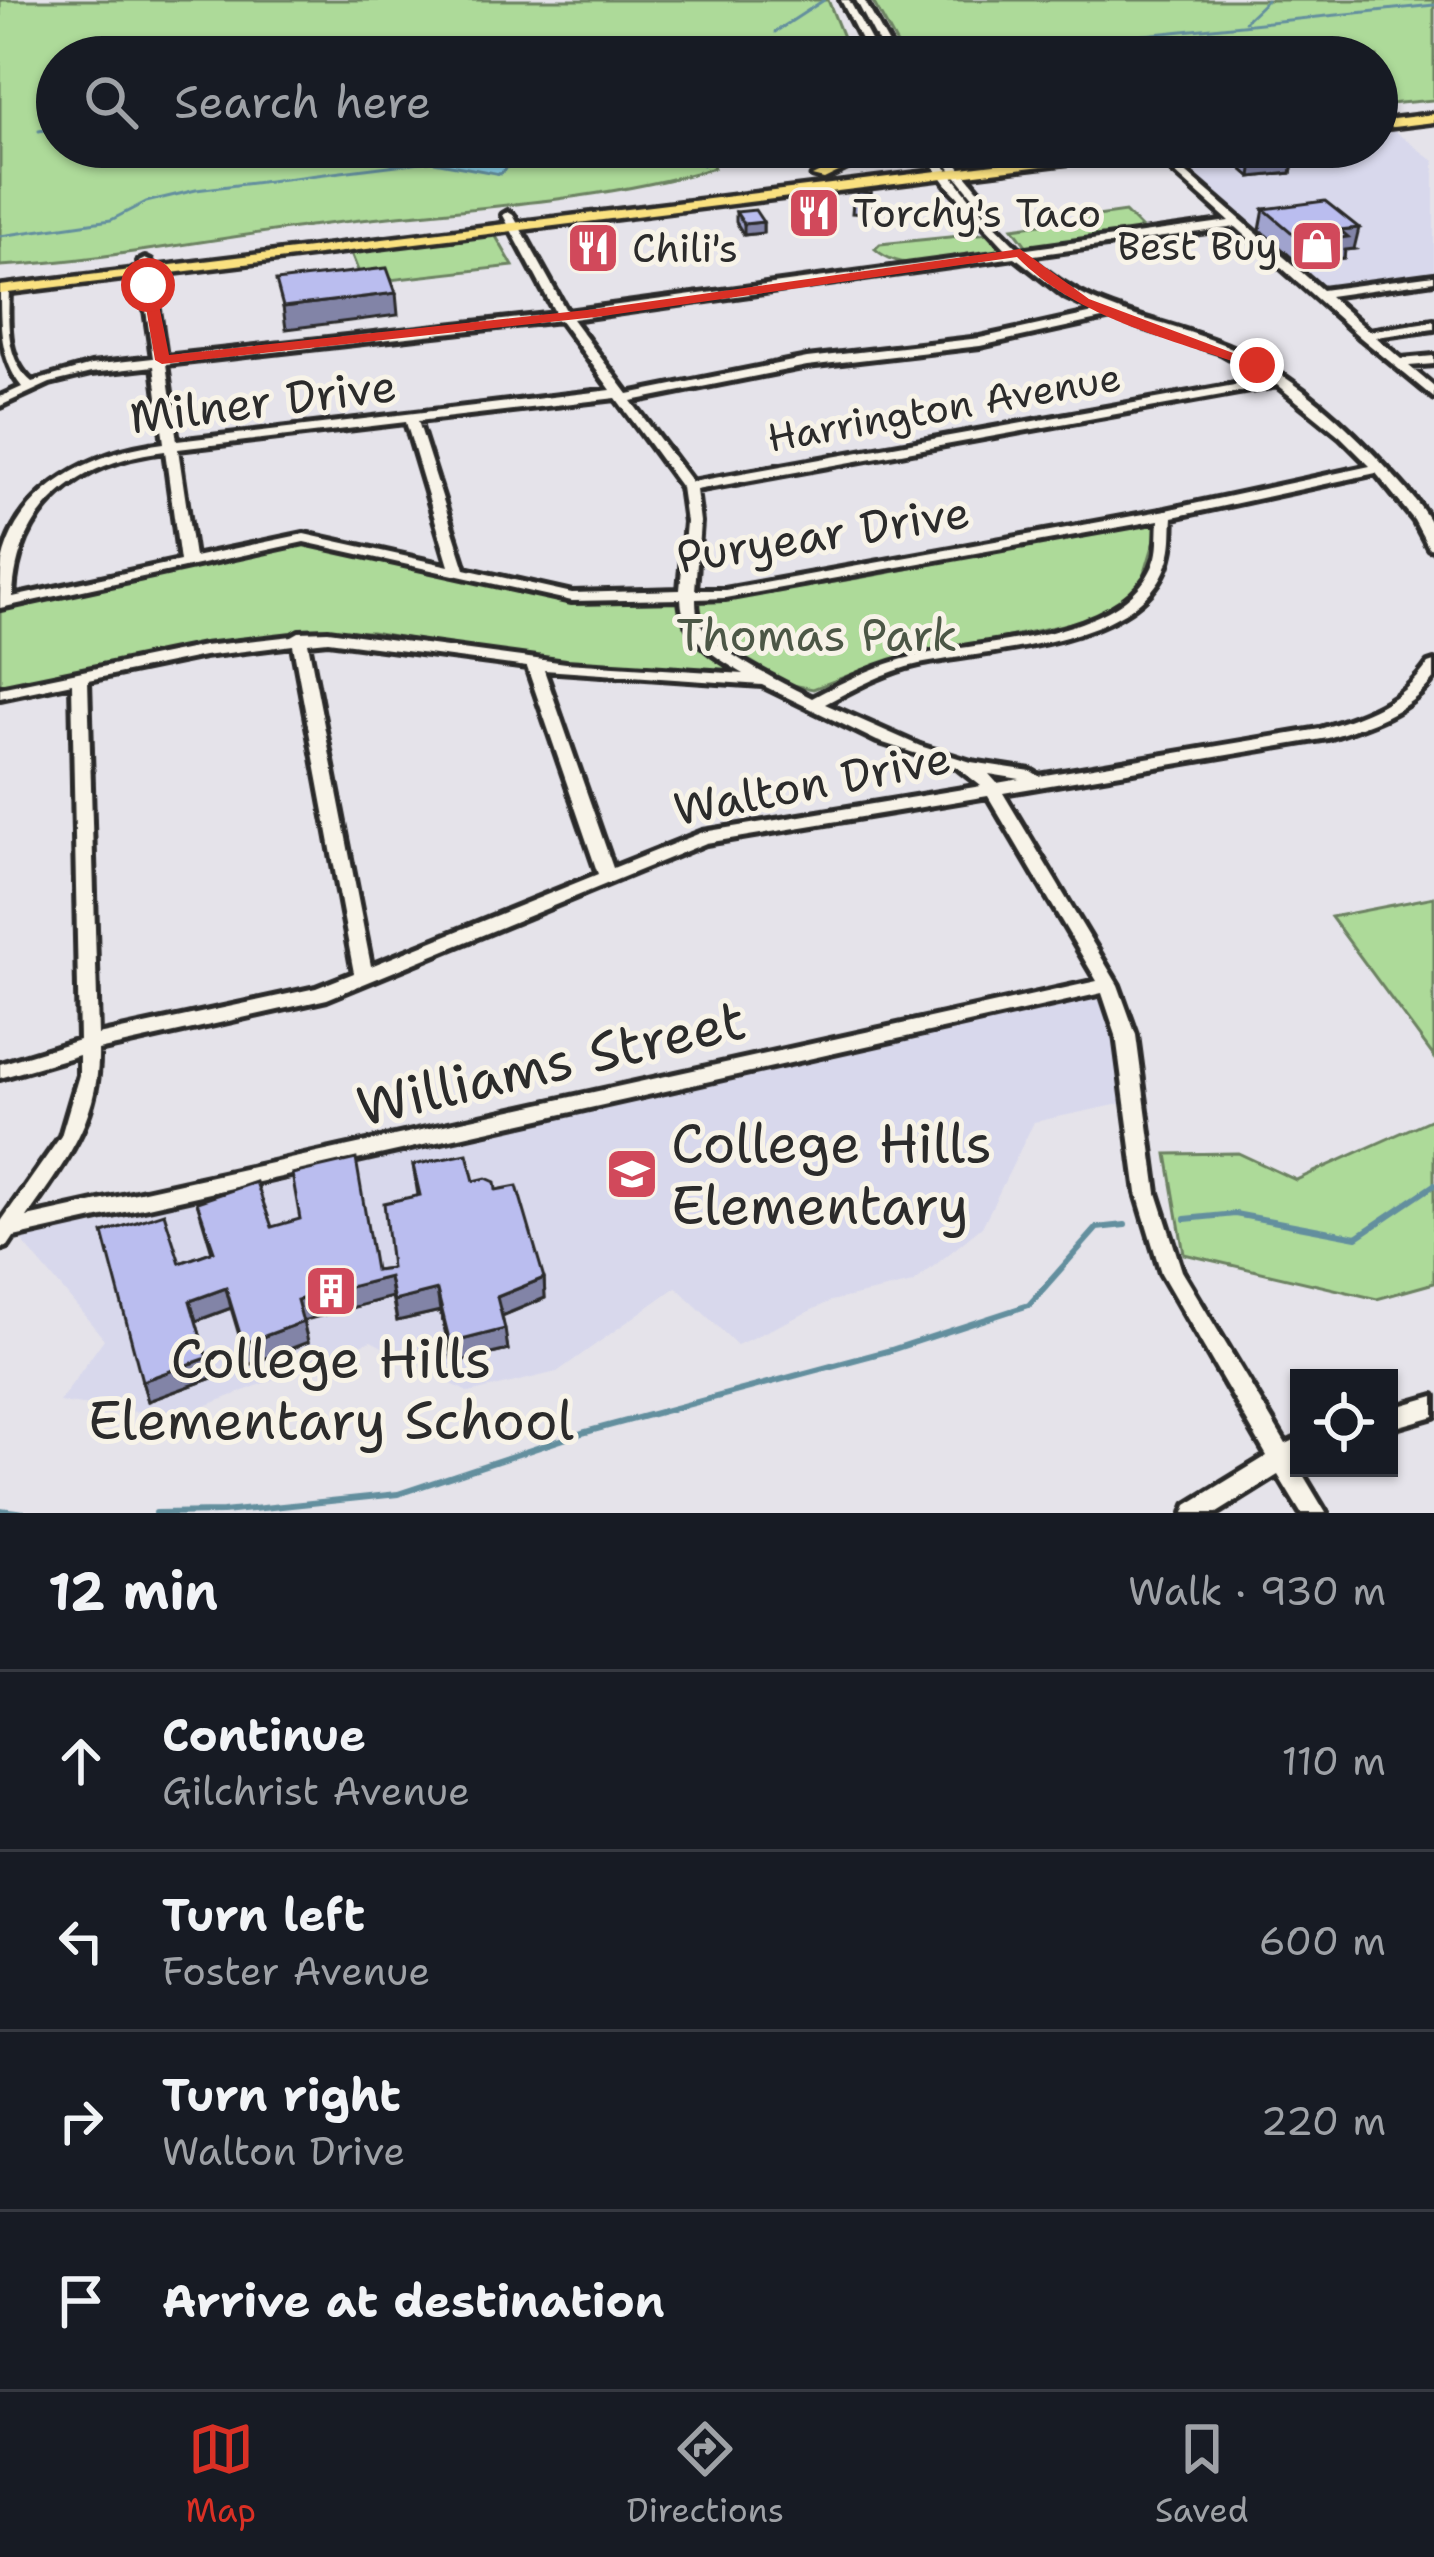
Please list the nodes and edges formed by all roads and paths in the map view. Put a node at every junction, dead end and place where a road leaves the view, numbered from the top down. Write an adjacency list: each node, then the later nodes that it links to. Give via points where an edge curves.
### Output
1 (845, 0): 4 (street)
2 (860, 0): 3 (street)
3 (875, 28): 4 (street); 6 (street)
4 (860, 29): 5 (street)
5 (864, 36)
6 (879, 36)
7 (1434, 114): 8 (main road)
8 (1398, 118)
9 (836, 168): 14 (main road)
10 (889, 168): 14 (main road)
11 (899, 168): 15 (main road)
12 (947, 168): 18 (street)
13 (1175, 168): 17 (street)
14 (818, 176): 15 (main road)
15 (700, 196): 16 (main road)
16 (511, 220): 19 (main road); 24 (street)
17 (1237, 223): 18 (street); 22 (street)
18 (1020, 253): 23 (street, via 1056,286); 24 (street)
19 (146, 266): 21 (main road); 27 (street)
20 (1434, 278): 22 (street)
21 (1, 287): 31 (street, via 3,365)
22 (1318, 294): 26 (street)
23 (1112, 312): 30 (street, via 1223,349); 33 (street, Milner Drive, via 980,342 807,362)
24 (564, 317): 27 (street); 33 (street)
25 (1434, 325): 26 (street)
26 (1365, 334): 29 (street)
27 (162, 360): 31 (street); 36 (street)
28 (1434, 360): 29 (street)
29 (1399, 364): 32 (street)
30 (1281, 380): 37 (street); 38 (street, Harrington Avenue)
31 (29, 386): 34 (street)
32 (1434, 394)
33 (623, 396): 35 (street, Milner Drive); 38 (street)
34 (0, 402)
35 (411, 419): 36 (street, Milner Drive); 43 (street)
36 (173, 446): 42 (street); 45 (street, Milner Drive, via 93,462 43,496 10,537)
37 (1377, 469): 39 (street, Puryear Drive); 40 (street)
38 (688, 487): 44 (street)
39 (1166, 514): 44 (street, Puryear Drive); 52 (street, via 1155,575 1114,616 884,668)
40 (1429, 519): 41 (street)
41 (1434, 545)
42 (188, 564): 43 (street, Puryear Drive, via 304,538); 45 (street, Puryear Drive)
43 (458, 570): 44 (street, Puryear Drive, via 572,597)
44 (690, 595): 50 (street, via 700,638)
45 (2, 603)
46 (299, 638): 47 (street, via 351,636); 49 (street); 57 (street)
47 (534, 664): 50 (street); 56 (street)
48 (1434, 668): 54 (street, Walton Drive, via 1399,704 1322,734)
49 (80, 676): 51 (street); 59 (street)
50 (770, 681): 52 (street)
51 (0, 693)
52 (815, 703): 53 (street, via 856,727)
53 (969, 765): 54 (street); 55 (street)
54 (1049, 779): 55 (street, Walton Drive)
55 (992, 788): 56 (street, Walton Drive, via 703,838); 58 (street)
56 (607, 875): 57 (street, Walton Drive)
57 (364, 976): 59 (street, Walton Drive, via 276,1006)
58 (1109, 985): 61 (street, Williams Street); 64 (street, via 1126,1035 1162,1249)
59 (91, 1044): 60 (street, Walton Drive); 61 (street, via 79,1119)
60 (0, 1071)
61 (6, 1234)
62 (1434, 1406): 63 (street)
63 (1398, 1416)
64 (1290, 1451)
65 (1290, 1454): 67 (street)
66 (1300, 1477): 68 (street)
67 (1196, 1513)
68 (1314, 1513)

